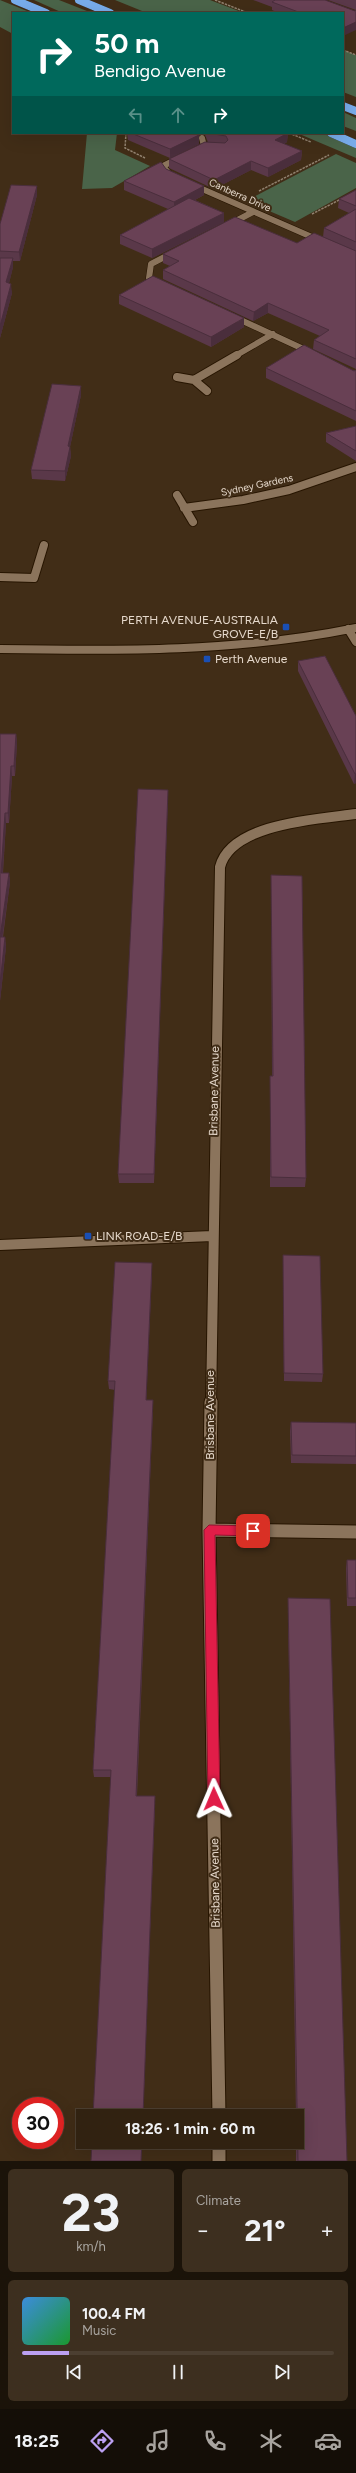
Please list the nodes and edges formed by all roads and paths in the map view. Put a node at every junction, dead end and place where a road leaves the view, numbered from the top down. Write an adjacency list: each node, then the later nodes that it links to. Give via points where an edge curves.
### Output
1 (15, 0): 4 (highway)
2 (79, 0): 5 (highway)
3 (215, 0): 6 (path)
4 (44, 12)
5 (108, 12)
6 (245, 12)
7 (344, 50): 8 (path)
8 (356, 55)
9 (344, 106): 10 (highway)
10 (356, 111)
11 (126, 134): 19 (path, via 125,148)
12 (333, 134): 14 (highway)
13 (202, 138): 15 (street)
14 (354, 143): 23 (path)
15 (204, 146): 16 (street); 17 (street)
16 (223, 148)
17 (197, 149)
18 (190, 153): 19 (street)
19 (162, 166): 20 (street, via 168,174)
20 (175, 177)
21 (188, 183): 23 (street, Canberra Drive)
22 (342, 198): 25 (path)
23 (234, 204): 24 (street, Canberra Drive)
24 (253, 212): 25 (street, Canberra Drive); 26 (street)
25 (289, 227): 27 (street, Canberra Drive)
26 (219, 229)
27 (329, 245)
28 (178, 250): 29 (street, via 151,264 149,278)
29 (171, 288)
30 (222, 311): 31 (street)
31 (273, 334): 32 (street); 34 (street)
32 (321, 358)
33 (176, 376): 34 (street)
34 (194, 380): 35 (street)
35 (207, 391)
36 (356, 467): 38 (street, Sydney Gardens, via 289,490 243,500)
37 (177, 494): 38 (street)
38 (184, 508): 39 (street)
39 (193, 522)
40 (44, 545): 41 (street, via 34,578)
41 (0, 577)
42 (352, 628): 43 (street); 44 (street, via 253,643 163,650)
43 (356, 642)
44 (0, 649)
45 (356, 814): 46 (street, Brisbane Avenue, via 290,824 260,832 237,844 222,859 218,876)
46 (212, 1236): 47 (street); 48 (street, Brisbane Avenue)
47 (0, 1245)
48 (209, 1530): 49 (street); 50 (street, Brisbane Avenue)
49 (356, 1532)
50 (219, 2109)
51 (219, 2149): 52 (street)
52 (219, 2161)

